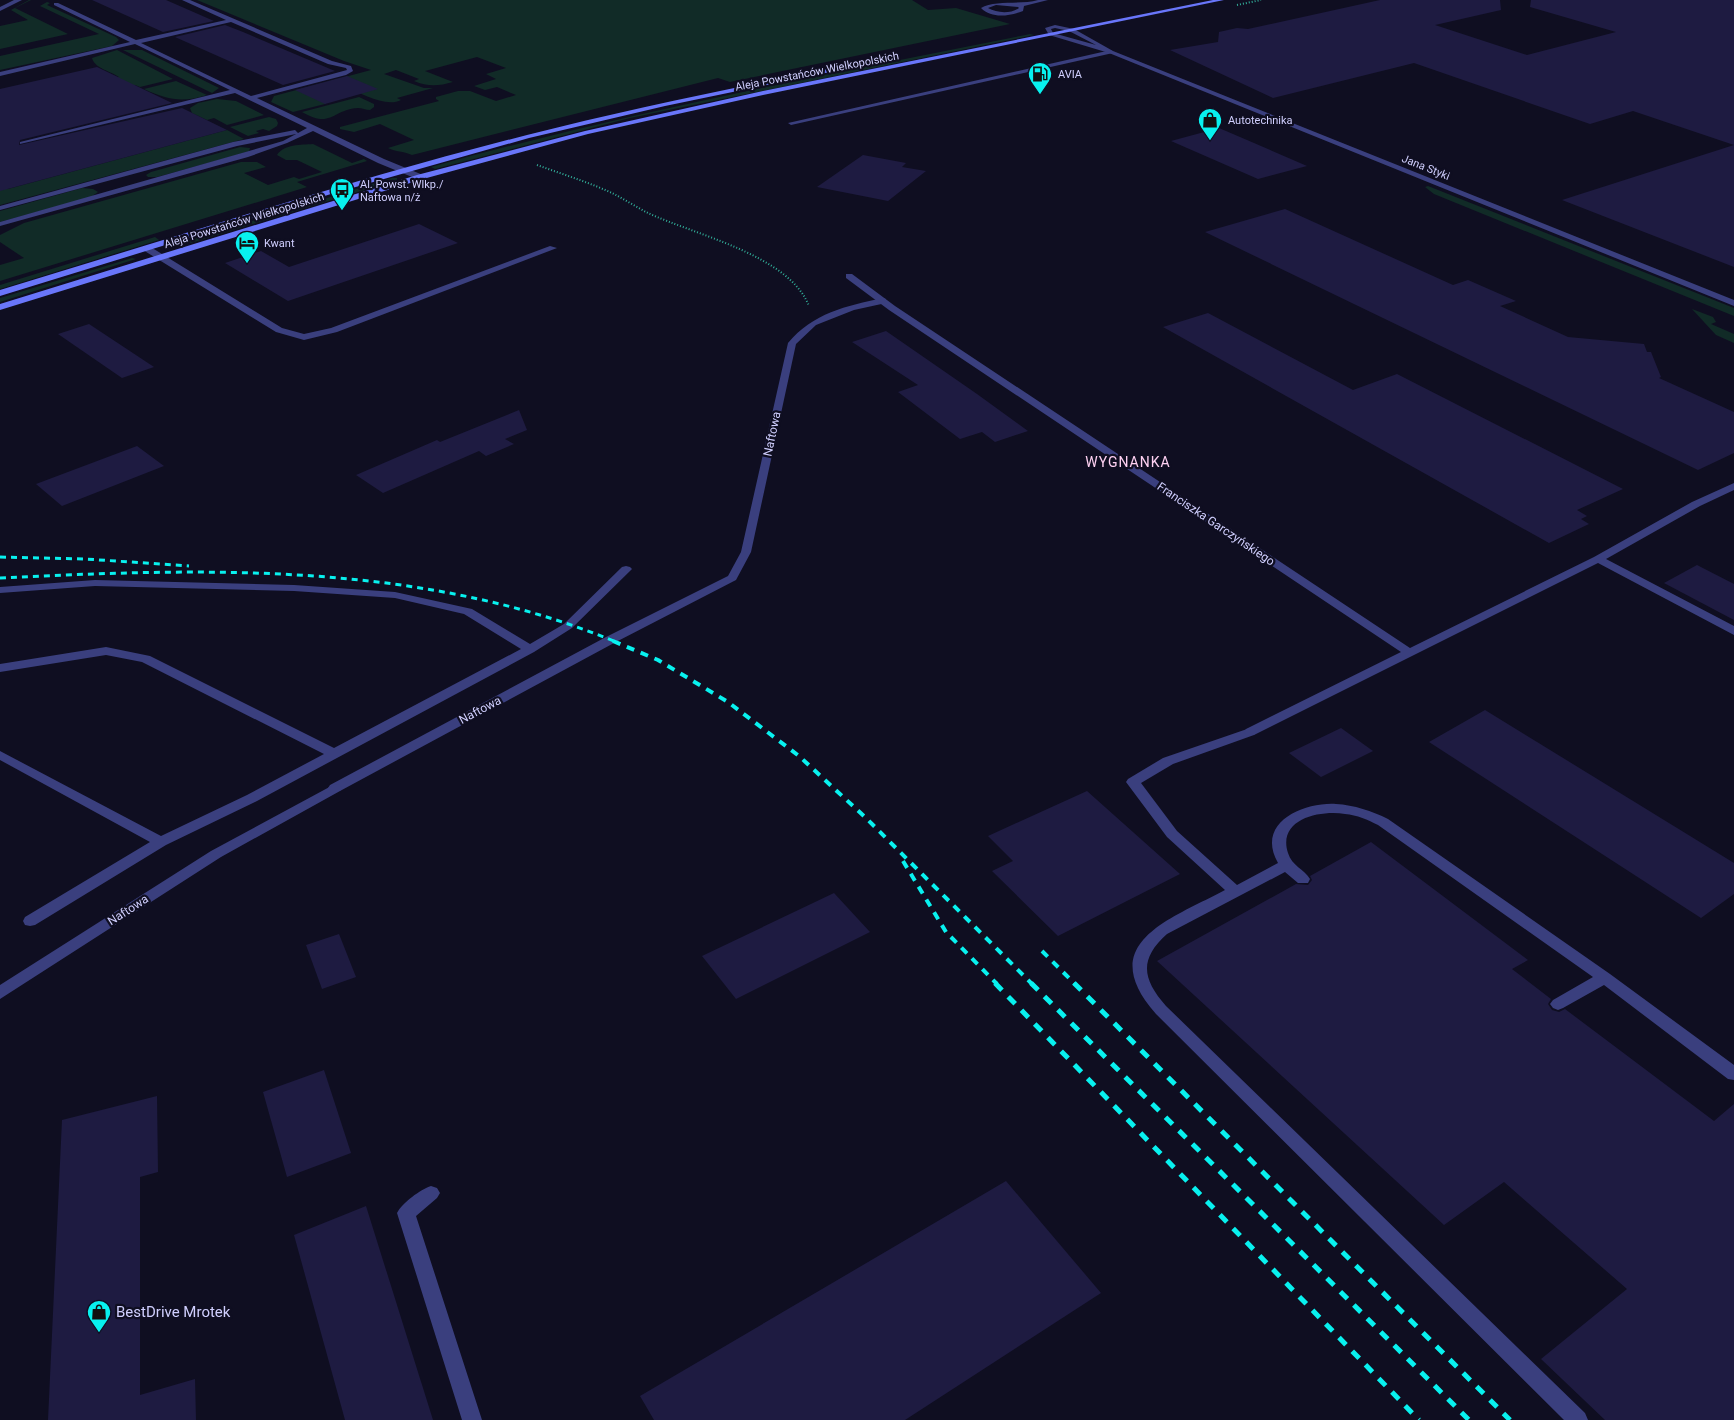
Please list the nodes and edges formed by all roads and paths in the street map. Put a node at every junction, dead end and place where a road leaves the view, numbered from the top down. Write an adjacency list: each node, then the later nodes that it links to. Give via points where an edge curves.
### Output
1 (19, 0): 7 (street)
2 (63, 0): 13 (street, via 56,4)
3 (185, 0): 8 (street)
4 (1045, 0): 6 (street)
5 (1221, 0): 11 (main road, Aleja Powstańców Wielkopolskich)
6 (1018, 5): 6 (street, via 995,3 984,8 1011,13 1021,10)
7 (0, 9)
8 (232, 20): 13 (street); 18 (street, via 349,67 350,71)
9 (1068, 23): 10 (main road, Aleja Powstańców Wielkopolskich)
10 (1050, 30): 11 (main road, Aleja Powstańców Wielkopolskich); 12 (main road, Aleja Powstańców Wielkopolskich); 14 (street, Jana Styki); 24 (main road, Aleja Powstańców Wielkopolskich, via 650,117)
11 (1073, 30): 14 (street, Jana Styki)
12 (987, 39)
13 (139, 43): 16 (street); 17 (street)
14 (1111, 52): 19 (street); 35 (street, Jana Styki)
15 (905, 55): 23 (main road, Aleja Powstańców Wielkopolskich, via 620,114)
16 (0, 74)
17 (235, 91): 18 (street); 21 (street)
18 (250, 98): 20 (street)
19 (791, 123)
20 (312, 128): 23 (street); 25 (street, via 236,144); 26 (street, via 285,142)
21 (22, 143)
22 (536, 165): 37 (path, via 611,193 770,264 805,296)
23 (406, 170): 24 (street); 29 (main road, Aleja Powstańców Wielkopolskich)
24 (420, 177): 31 (main road, Aleja Powstańców Wielkopolskich)
25 (113, 178): 26 (street); 27 (street)
26 (130, 188): 28 (street)
27 (0, 208)
28 (0, 224)
29 (146, 248): 31 (street, Aleja Powstańców Wielkopolskich); 33 (main road, Aleja Powstańców Wielkopolskich)
30 (553, 248): 31 (street, via 334,330 304,337 279,330)
31 (160, 257): 36 (main road, Aleja Powstańców Wielkopolskich)
32 (849, 276): 34 (street, Franciszka Garczyńskiego)
33 (0, 293)
34 (882, 301): 37 (street, Naftowa, via 851,308); 44 (street, Franciszka Garczyńskiego)
35 (1734, 303)
36 (0, 307)
37 (813, 323): 54 (street, Naftowa, via 792,343 746,552 732,578 610,640 216,854)
38 (1734, 486): 39 (street)
39 (1598, 559): 42 (street); 44 (street)
40 (626, 569): 43 (street, via 568,626)
41 (0, 590): 43 (street, via 95,583 294,588 395,595 468,611)
42 (1734, 631)
43 (530, 649): 46 (street)
44 (1410, 653): 51 (street, via 1250,732 1168,761 1133,782 1172,834)
45 (0, 668): 46 (street, via 106,651 146,659)
46 (335, 754): 48 (street)
47 (0, 755): 48 (street)
48 (161, 842): 52 (street)
49 (1286, 864): 50 (street); 51 (street); 53 (street, via 1280,852 1279,837 1291,819 1320,809 1359,812 1383,822)
50 (1303, 879)
51 (1235, 891): 59 (street, via 1162,930 1144,946 1140,956 1140,979 1144,990)
52 (30, 921)
53 (1605, 978): 55 (street); 56 (street)
54 (0, 993)
55 (1558, 1004)
56 (1734, 1074)
57 (431, 1193): 58 (street, via 406,1213)
58 (472, 1420)
59 (1578, 1420)

